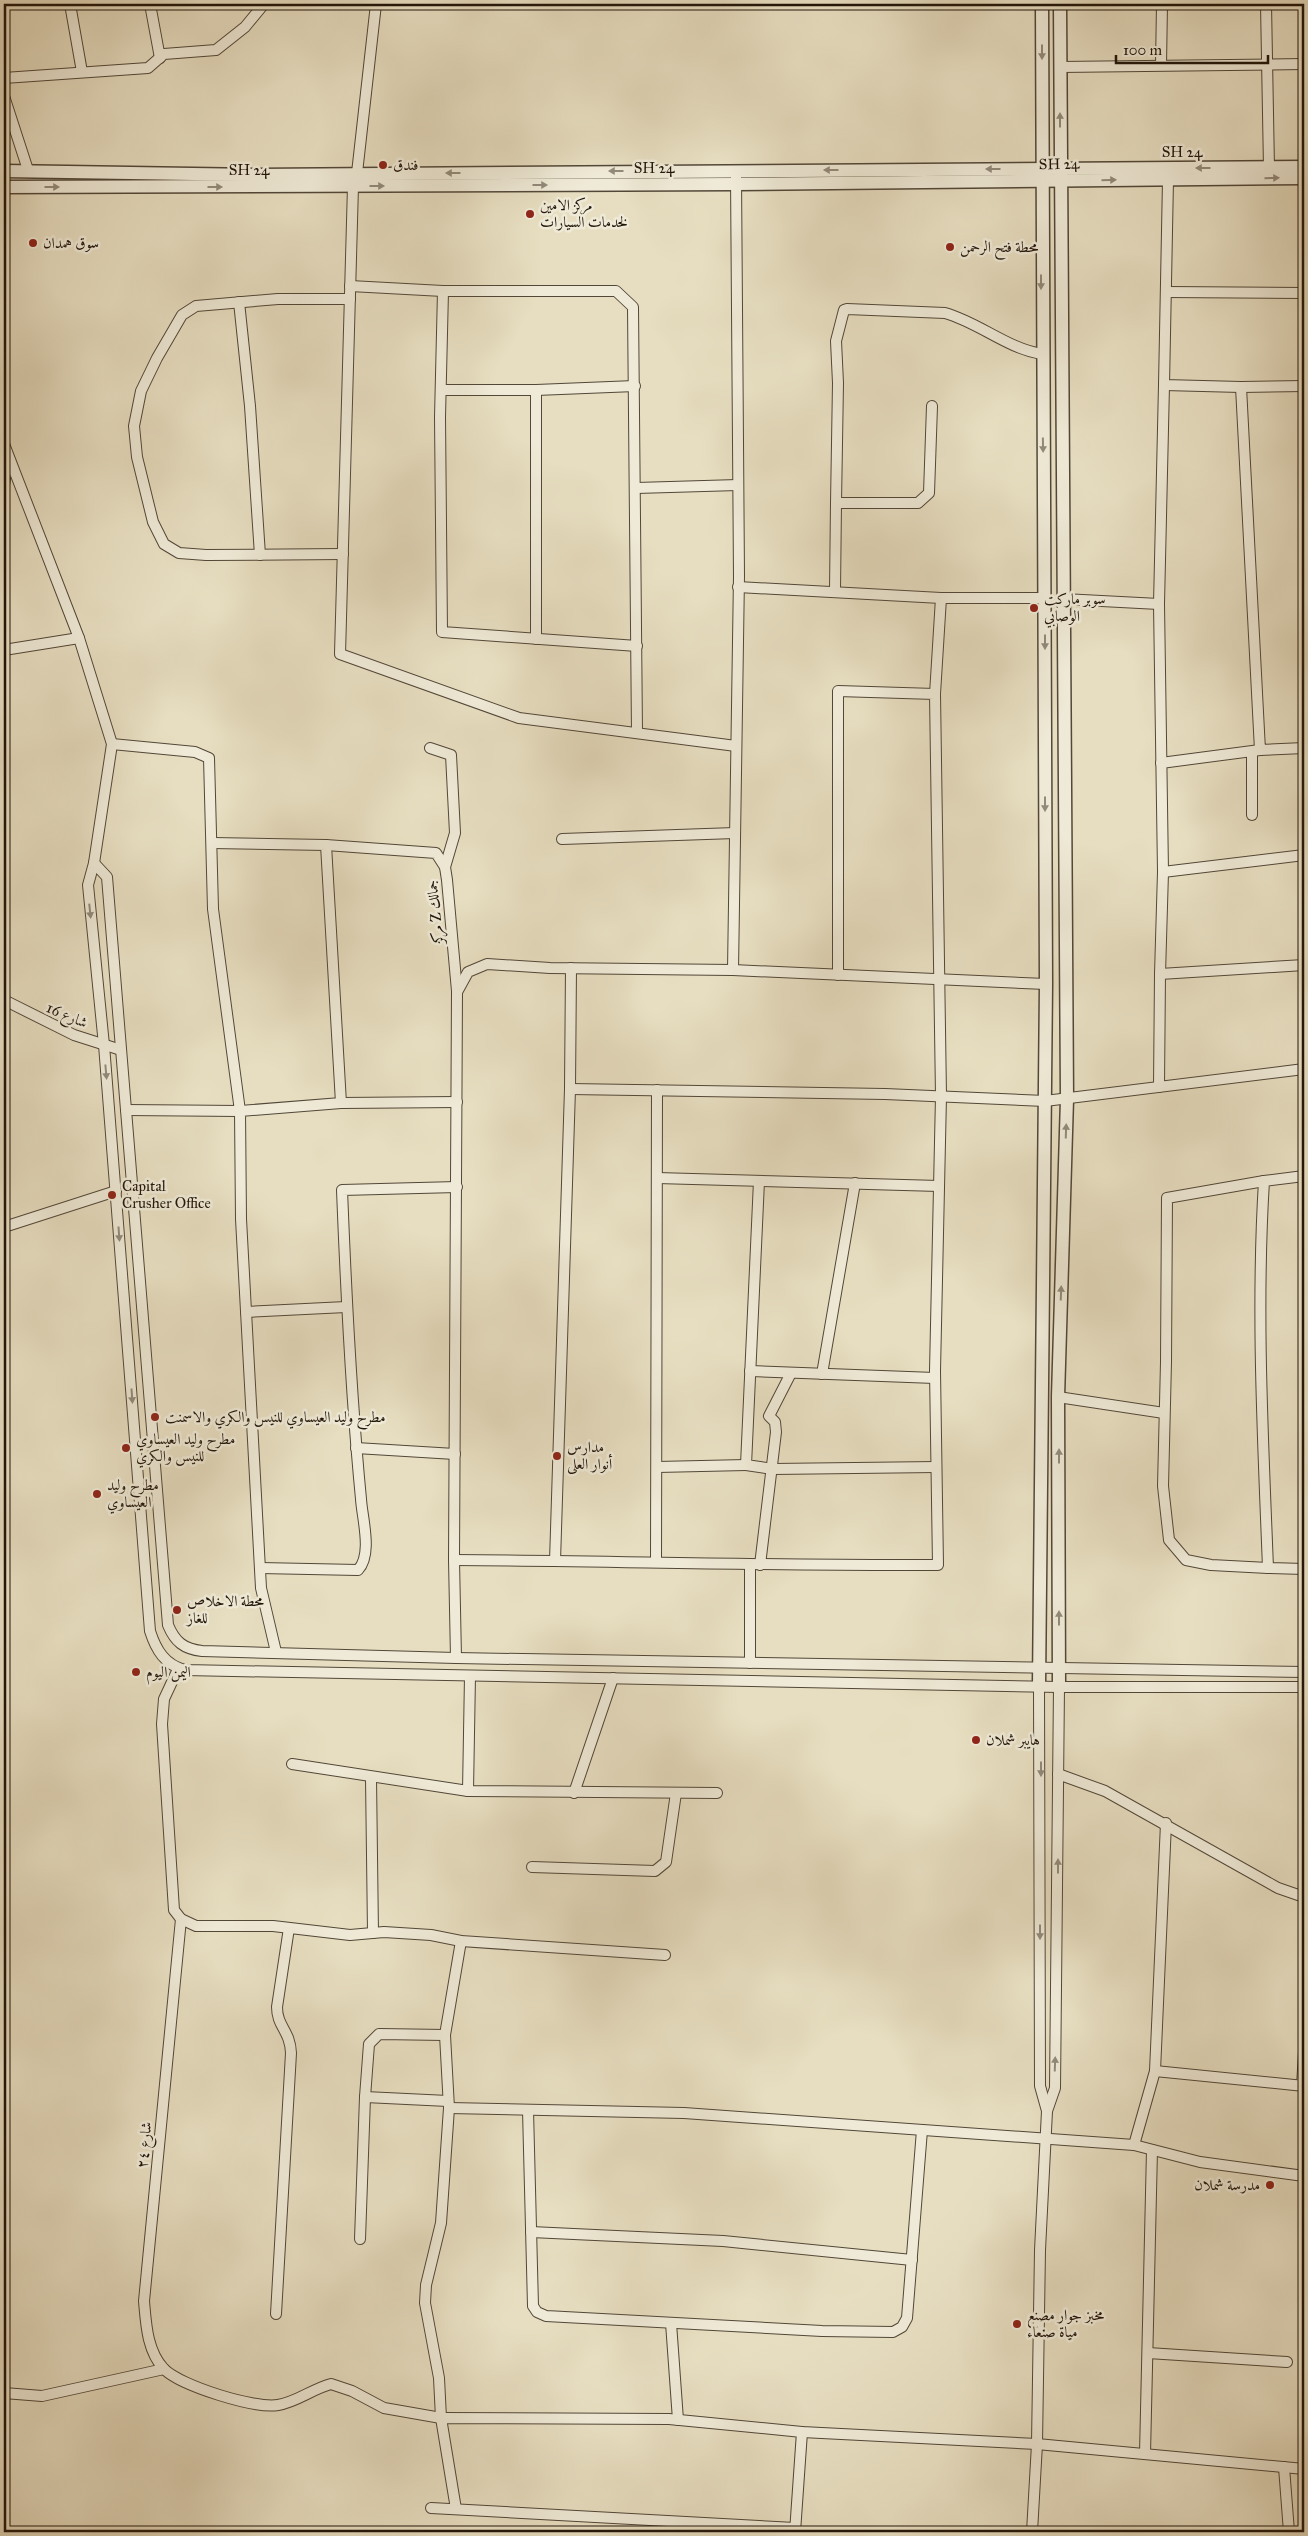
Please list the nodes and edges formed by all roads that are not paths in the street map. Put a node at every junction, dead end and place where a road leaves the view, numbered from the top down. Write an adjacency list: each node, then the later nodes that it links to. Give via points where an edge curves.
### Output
1 (70, 4): 14 (street)
2 (150, 4): 9 (street)
3 (264, 4): 9 (street, via 245,27 216,50 164,54)
4 (376, 4): 22 (street)
5 (1042, 4): 24 (street, one-way to 24)
6 (1060, 4): 13 (street)
7 (1162, 4): 12 (street)
8 (1266, 4): 10 (street)
9 (160, 58): 14 (street, via 148,68)
10 (1267, 64): 11 (street); 12 (street); 18 (street)
11 (1304, 64)
12 (1161, 65): 13 (street)
13 (1060, 67): 23 (street, one-way to 13)
14 (82, 72): 15 (street)
15 (4, 78)
16 (4, 96): 19 (street)
17 (1304, 167): 18 (street, SH 24)
18 (1269, 168): 23 (street, SH 24, one-way to 23)
19 (28, 170): 21 (street, SH 24); 22 (street, SH 24, via 257,175)
20 (735, 170): 22 (street, SH 24, one-way to 22); 24 (street, SH 24, one-way to 20); 27 (street)
21 (4, 171)
22 (357, 173)
23 (1061, 174): 24 (street, SH 24); 26 (street, SH 24, one-way to 26); 56 (street)
24 (1042, 175): 27 (street, SH 24); 36 (street, one-way to 36)
25 (1304, 178): 26 (street, SH 24, one-way to 25)
26 (1168, 180): 32 (street)
27 (737, 184): 28 (street, SH 24, one-way to 27); 47 (street)
28 (353, 186): 29 (street, SH 24, one-way to 28); 30 (street)
29 (6, 188)
30 (350, 286): 31 (street); 34 (street)
31 (443, 291): 38 (street, via 616,291 633,306); 41 (street)
32 (1166, 292): 33 (street); 37 (street)
33 (1304, 292)
34 (350, 299): 35 (street); 50 (street)
35 (239, 302): 51 (street); 51 (street, via 196,306 182,315 141,391 134,426 136,457 153,522 164,544 180,553)
36 (1042, 354): 49 (street, via 1024,351 945,313 844,310 836,341); 55 (street, one-way to 55)
37 (1164, 385): 40 (street); 57 (street)
38 (635, 386): 42 (street); 48 (street)
39 (1304, 386): 40 (street)
40 (1241, 388): 68 (street)
41 (441, 390): 42 (street); 59 (street, via 442,632)
42 (536, 390): 59 (street)
43 (932, 406): 49 (street, via 929,493 925,498 918,503)
44 (4, 444): 45 (street)
45 (8, 458): 46 (street); 58 (street)
46 (4, 485)
47 (738, 485): 48 (street); 52 (street)
48 (636, 488): 60 (street)
49 (836, 502): 53 (street)
50 (343, 554): 51 (street); 63 (street, via 340,654 519,718)
51 (260, 555)
52 (738, 587): 53 (street); 65 (street)
53 (836, 591): 54 (street)
54 (941, 598): 55 (street); 62 (street)
55 (1045, 598): 85 (street, one-way to 85)
56 (1063, 599): 57 (street); 95 (street)
57 (1159, 604): 69 (street)
58 (79, 638): 61 (street); 64 (street)
59 (536, 639): 60 (street)
60 (637, 646): 63 (street)
61 (4, 650)
62 (935, 694): 83 (street, via 838,691); 84 (street)
63 (637, 733): 65 (street)
64 (112, 744): 73 (street, via 195,752 209,758); 76 (street)
65 (736, 746): 71 (street)
66 (430, 748): 77 (street, via 451,755 455,833)
67 (1304, 748): 68 (street)
68 (1256, 751): 69 (street); 70 (street)
69 (1161, 763): 78 (street)
70 (1252, 815)
71 (735, 833): 72 (street); 81 (street)
72 (562, 839)
73 (212, 844): 74 (street); 100 (street, via 213,909)
74 (326, 846): 77 (street, مركز Z جمالك, via 436,853); 98 (street)
75 (1304, 855): 78 (street)
76 (94, 863): 88 (street, one-way to 88, via 88,885); 89 (street, via 107,877)
77 (445, 867): 86 (street, مركز Z جمالك)
78 (1163, 872): 82 (street)
79 (1304, 965): 82 (street)
80 (571, 968): 81 (street); 86 (street, via 486,964 468,972); 92 (street)
81 (733, 970): 83 (street)
82 (1160, 974): 91 (street)
83 (838, 975): 84 (street)
84 (939, 979): 85 (street); 94 (street)
85 (1046, 984): 96 (street)
86 (458, 992): 97 (street, مركز Z جمالك)
87 (4, 1000): 88 (street, شارع 16, via 74,1035)
88 (104, 1045): 89 (street, شارع 16); 108 (street, one-way to 108)
89 (121, 1050): 99 (street)
90 (1304, 1069): 91 (street)
91 (1159, 1087): 95 (street)
92 (570, 1089): 93 (street); 125 (street)
93 (657, 1090): 94 (street); 102 (street)
94 (941, 1096): 96 (street); 106 (street)
95 (1067, 1099): 96 (street); 116 (street, one-way to 95)
96 (1045, 1101): 134 (street)
97 (457, 1102): 98 (street); 107 (street, مركز Z جمالك)
98 (341, 1103): 100 (street)
99 (126, 1110): 100 (street); 131 (street, via 168,1625 178,1643 190,1649)
100 (240, 1111): 111 (street)
101 (1304, 1176): 104 (street)
102 (657, 1178): 103 (street); 121 (street)
103 (759, 1181): 105 (street); 112 (street)
104 (1264, 1181): 117 (street, via 1167,1198); 129 (street, via 1261,1406)
105 (855, 1184): 106 (street); 114 (street)
106 (939, 1186): 115 (street)
107 (457, 1187): 110 (street, via 342,1190); 119 (street, مركز Z جمالك)
108 (116, 1191): 109 (street); 136 (street, one-way to 136, via 150,1631 162,1656)
109 (4, 1227)
110 (346, 1307): 111 (street); 118 (street)
111 (246, 1312): 128 (street)
112 (750, 1371): 113 (street); 120 (street)
113 (791, 1373): 114 (street); 123 (street, via 769,1416 775,1422)
114 (822, 1374): 115 (street)
115 (935, 1378): 122 (street)
116 (1058, 1397): 117 (street); 135 (street, one-way to 116)
117 (1164, 1413): 129 (street, via 1162,1486 1169,1540 1186,1560 1211,1565)
118 (356, 1448): 119 (street); 128 (street, via 365,1548 362,1566 358,1570)
119 (455, 1454): 124 (street, مركز Z جمالك)
120 (746, 1465): 121 (street); 123 (street)
121 (656, 1467): 126 (street)
122 (936, 1467): 123 (street); 127 (street, via 938,1566)
123 (773, 1469): 127 (street)
124 (454, 1560): 125 (street); 132 (street, مركز Z جمالك)
125 (555, 1561): 126 (street)
126 (656, 1561): 127 (street)
127 (755, 1565): 133 (street)
128 (260, 1568): 131 (street)
129 (1268, 1568): 130 (street)
130 (1304, 1568)
131 (276, 1652): 132 (street)
132 (456, 1658): 133 (street)
133 (750, 1663): 134 (street)
134 (1039, 1667): 135 (street); 140 (street)
135 (1060, 1667): 137 (street); 141 (street)
136 (178, 1669): 138 (street); 153 (street, via 164,1699 162,1724 174,1910)
137 (1304, 1672)
138 (470, 1676): 139 (street); 146 (street)
139 (613, 1678): 140 (street); 147 (street)
140 (1039, 1686): 141 (street); 165 (street, one-way to 165, via 1040,2086)
141 (1060, 1687): 142 (street); 144 (street)
142 (1304, 1687)
143 (292, 1764): 145 (street)
144 (1058, 1774): 150 (street, via 1105,1791); 165 (street, one-way to 144, via 1055,2078)
145 (371, 1778): 146 (street); 155 (street)
146 (468, 1791): 147 (street)
147 (574, 1793): 148 (street)
148 (676, 1793): 149 (street); 151 (street, via 666,1862 655,1871)
149 (716, 1793)
150 (1166, 1823): 152 (street, via 1278,1888); 160 (street)
151 (532, 1866)
152 (1304, 1897)
153 (181, 1919): 154 (street, via 196,1926); 178 (street, شارع ٢٤, via 144,2301 147,2339)
154 (289, 1928): 155 (street, via 350,1935); 174 (street, via 277,2008 277,2018 291,2039 291,2053)
155 (374, 1933): 156 (street, via 431,1935)
156 (461, 1941): 157 (street); 158 (street)
157 (665, 1956)
158 (445, 2035): 162 (street, via 380,2034 375,2037 370,2044); 163 (street)
159 (1304, 2052): 161 (street)
160 (1155, 2071): 161 (street); 168 (street)
161 (1303, 2086)
162 (365, 2097): 163 (street); 172 (street)
163 (448, 2105): 164 (street); 180 (street, via 441,2222 426,2285 425,2303 438,2378)
164 (528, 2110): 166 (street, via 684,2112); 171 (street)
165 (1047, 2111): 167 (street)
166 (922, 2130): 167 (street); 173 (street)
167 (1046, 2140): 168 (street); 183 (street, via 1040,2250)
168 (1134, 2145): 169 (street)
169 (1152, 2150): 170 (street, via 1232,2168); 176 (street)
170 (1304, 2176)
171 (531, 2232): 173 (street, via 723,2241); 175 (street, via 532,2306 537,2312 546,2316)
172 (360, 2240)
173 (912, 2260): 175 (street, via 907,2318 902,2327 893,2332)
174 (276, 2314)
175 (671, 2323): 181 (street)
176 (1148, 2352): 177 (street); 184 (street)
177 (1287, 2362)
178 (164, 2369): 179 (street, via 42,2396); 180 (street, via 218,2395 262,2406 288,2403 331,2384 384,2408)
179 (4, 2393)
180 (441, 2418): 181 (street); 188 (street)
181 (678, 2420): 182 (street)
182 (802, 2432): 183 (street); 190 (street)
183 (1037, 2444): 184 (street); 191 (street)
184 (1144, 2454): 185 (street)
185 (1284, 2467): 186 (street); 192 (street)
186 (1304, 2469)
187 (431, 2508): 188 (street)
188 (456, 2509): 189 (street)
189 (670, 2527): 190 (street)
190 (795, 2530)
191 (1032, 2532)
192 (1289, 2532)

